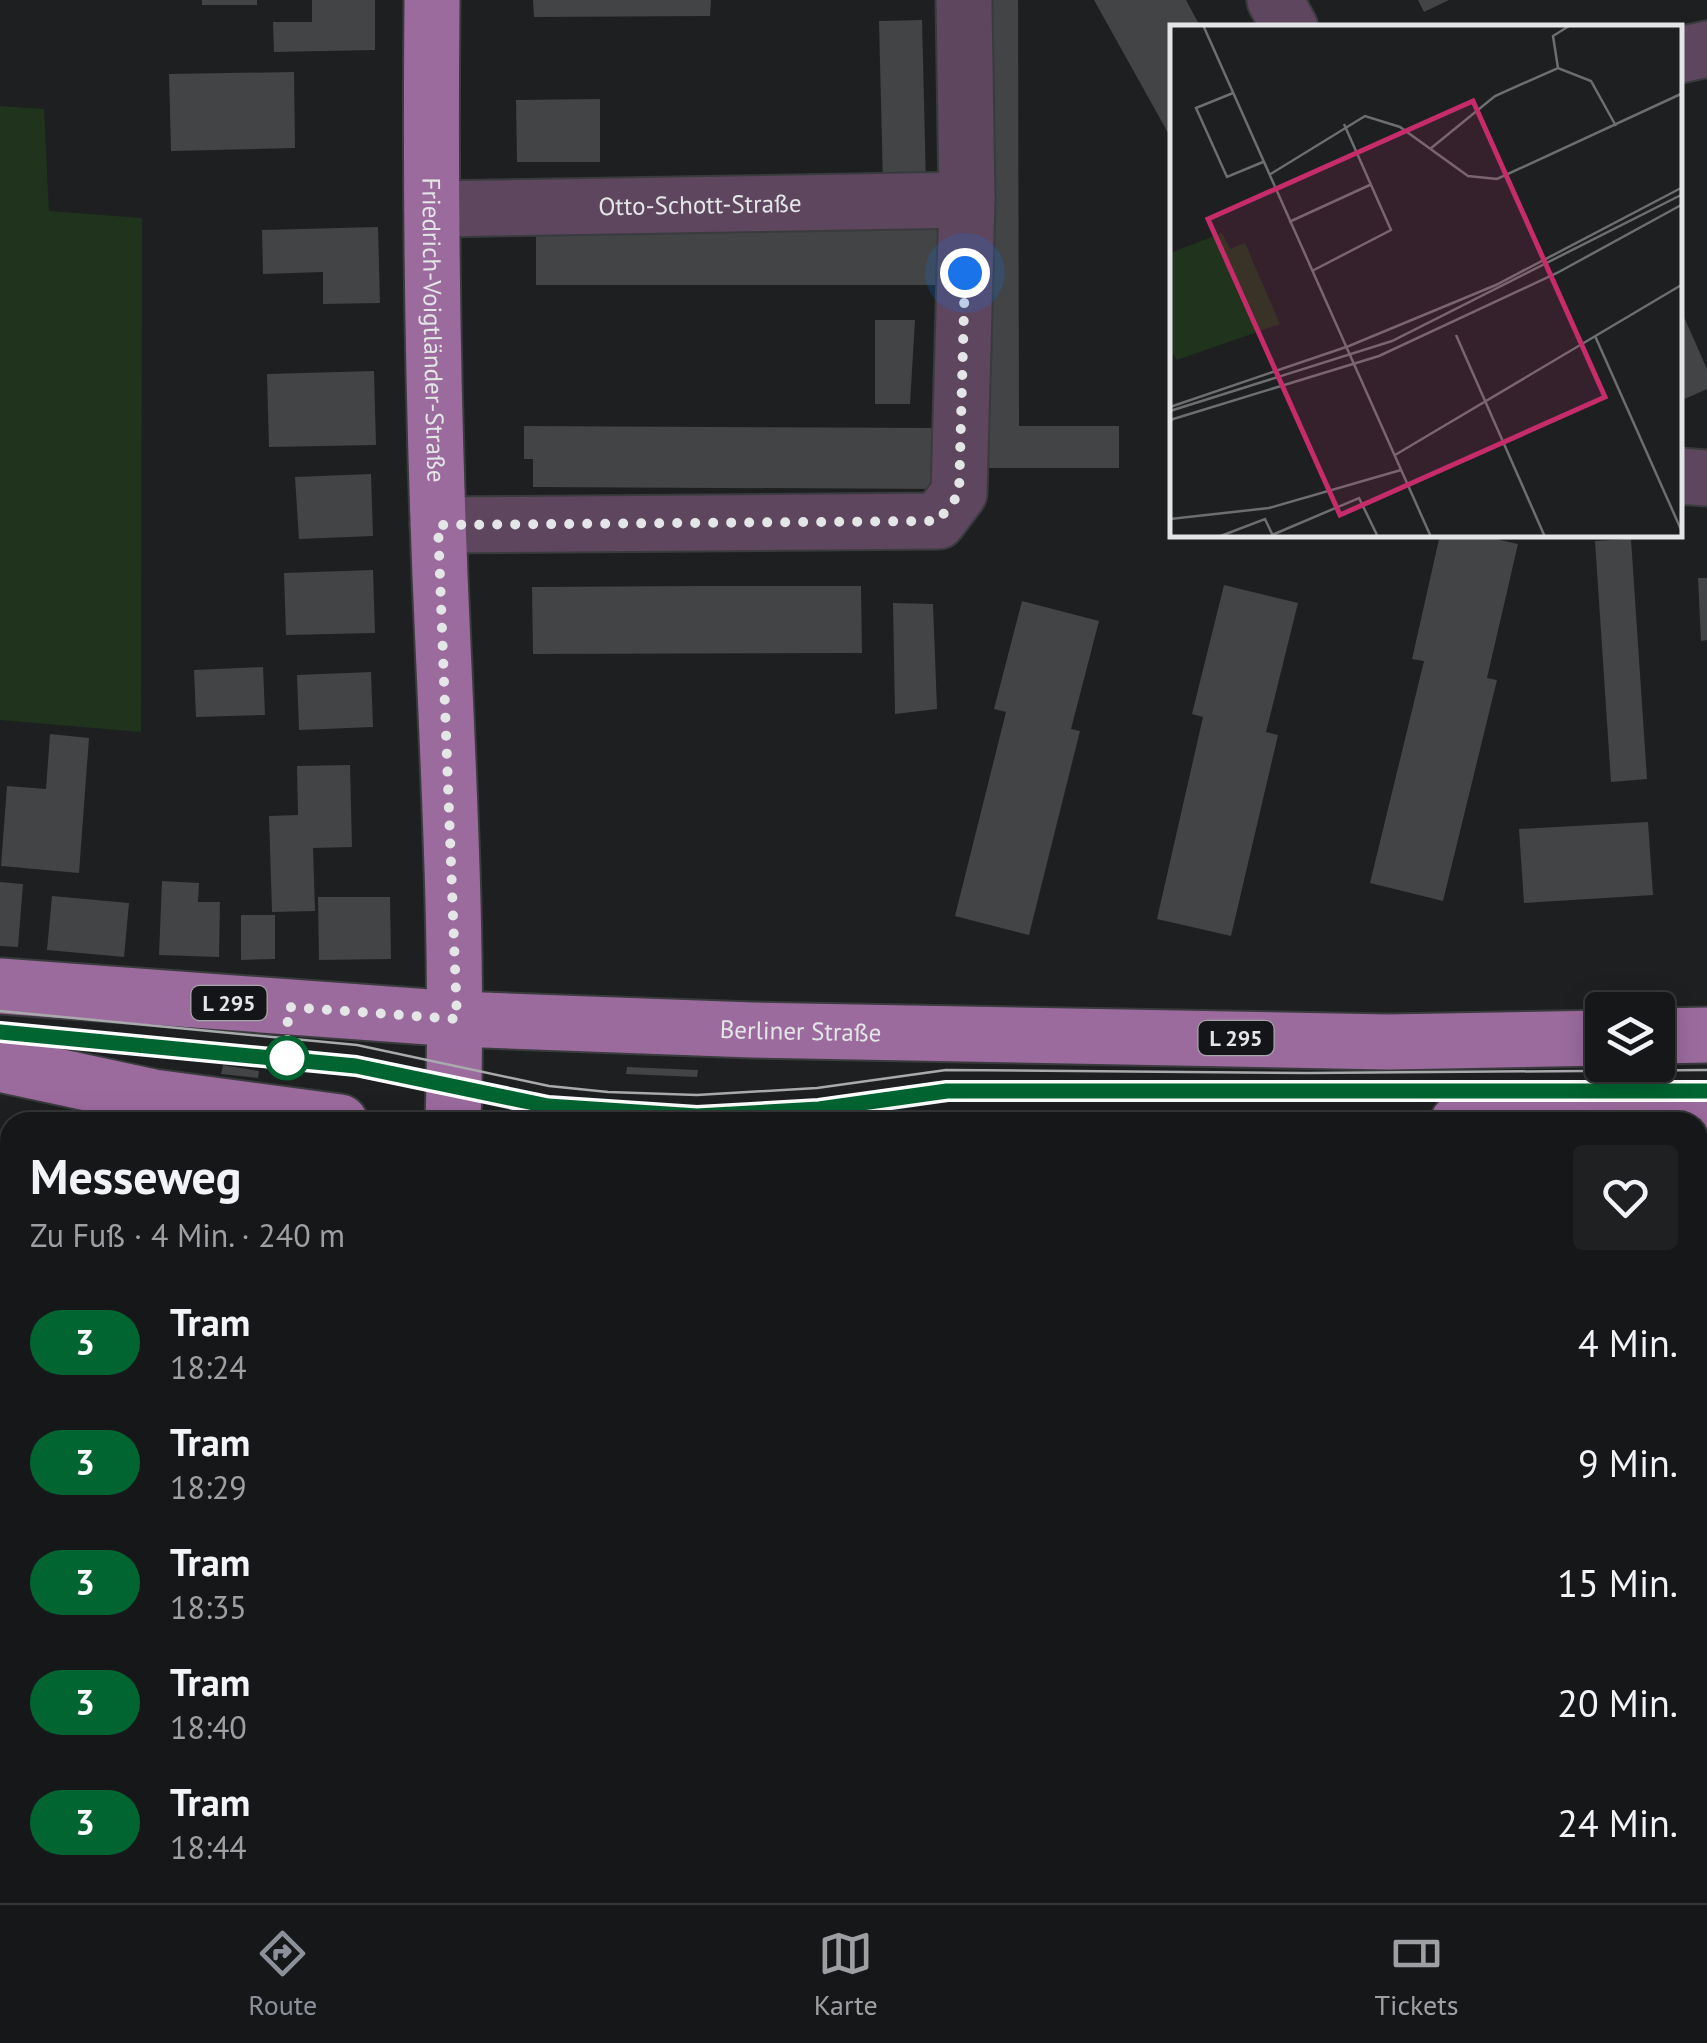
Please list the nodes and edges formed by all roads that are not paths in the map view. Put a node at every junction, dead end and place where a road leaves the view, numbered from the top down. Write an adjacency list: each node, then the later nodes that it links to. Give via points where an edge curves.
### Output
1 (432, 0): 8 (main road, Friedrich-Voigtländer-Straße)
2 (964, 0): 7 (street)
3 (1275, 0): 4 (street)
4 (1288, 25)
5 (1707, 50): 6 (street)
6 (1682, 55)
7 (967, 200): 8 (street, Otto-Schott-Straße); 11 (street, via 959,494 938,521)
8 (432, 209): 11 (main road, Friedrich-Voigtländer-Straße)
9 (1682, 476): 10 (street)
10 (1707, 478)
11 (438, 525): 13 (main road, Friedrich-Voigtländer-Straße)
12 (0, 986): 13 (main road, Berliner Straße / L 295)
13 (457, 1019): 16 (main road, Berliner Straße / L 295, via 1388,1042); 19 (main road, Friedrich-Voigtländer-Straße)
14 (1707, 1035): 15 (main road)
15 (1675, 1036)
16 (1585, 1038)
17 (0, 1064): 18 (main road, via 153,1097)
18 (265, 1112)
19 (454, 1112)

